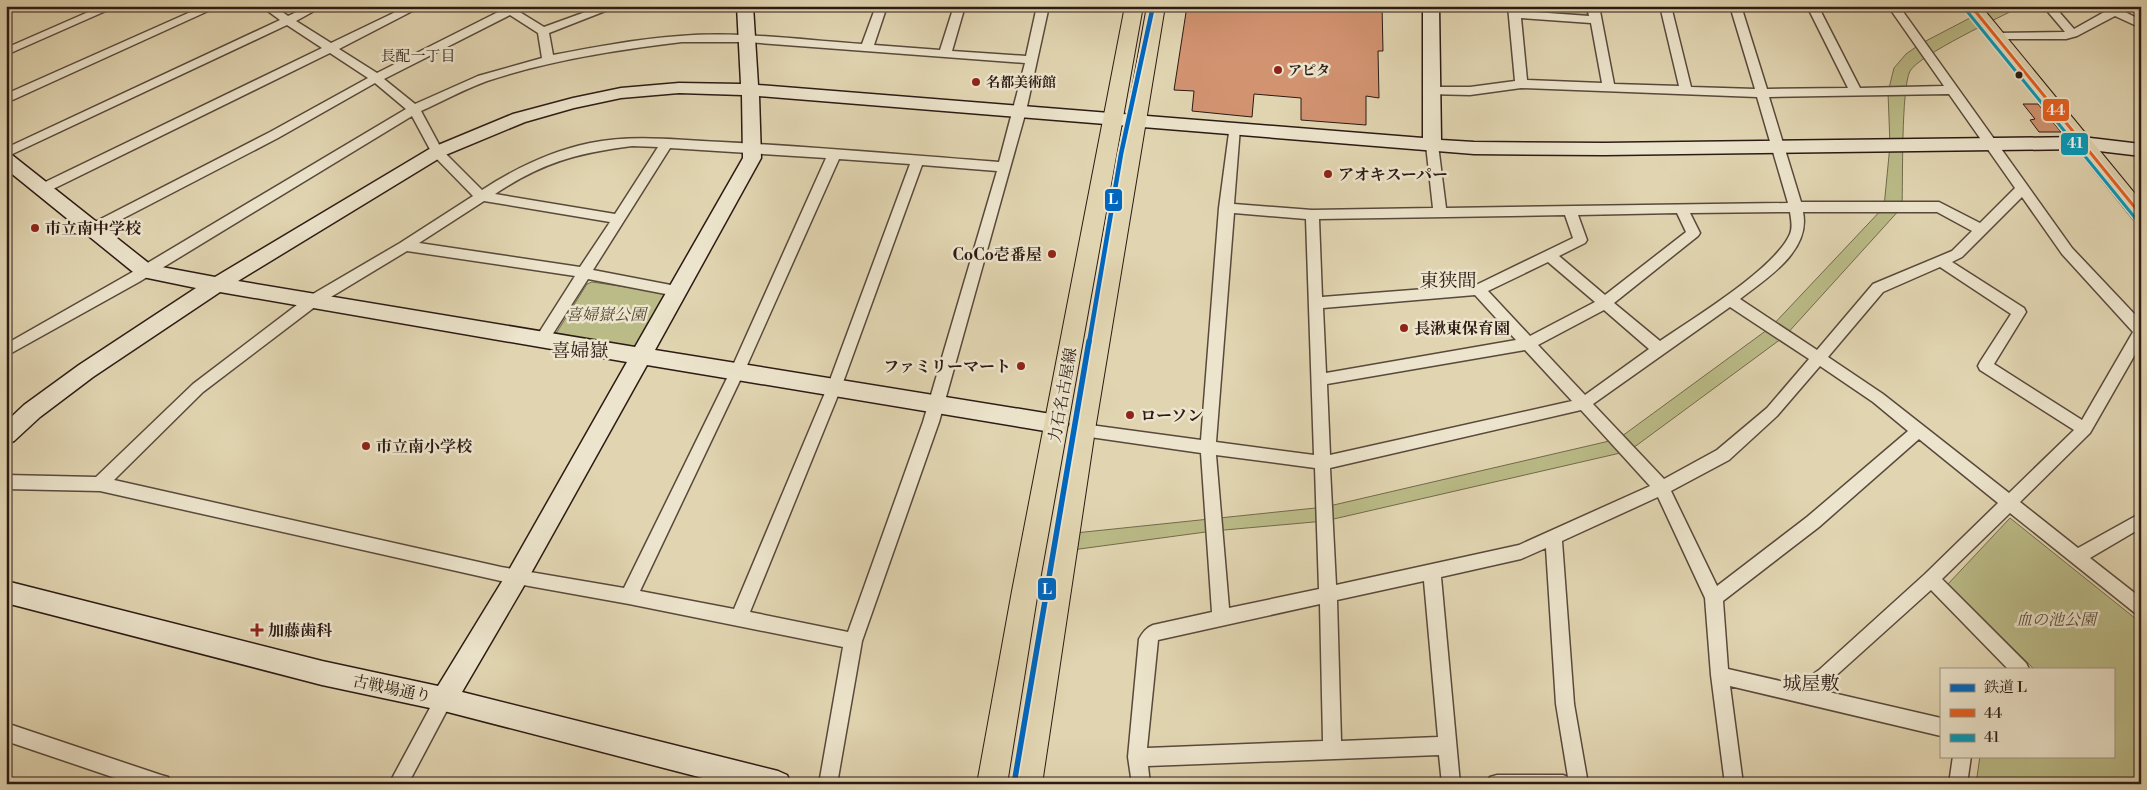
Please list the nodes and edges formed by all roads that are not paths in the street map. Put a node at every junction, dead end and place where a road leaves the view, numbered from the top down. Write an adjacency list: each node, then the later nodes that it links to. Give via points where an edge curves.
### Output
1 (112, 6): 33 (street)
2 (214, 6): 46 (street)
3 (266, 6): 24 (street)
4 (318, 6): 24 (street)
5 (417, 6): 32 (street)
6 (613, 6): 27 (street)
7 (745, 6): 30 (street)
8 (882, 6): 31 (street)
9 (960, 6): 34 (street)
10 (1043, 6): 36 (street)
11 (1134, 6): 49 (main road, 力石名古屋線)
12 (1156, 6): 50 (main road, 力石名古屋線)
13 (1431, 6): 41 (street)
14 (1593, 6): 25 (street)
15 (1665, 6): 42 (street)
16 (1735, 6): 45 (street)
17 (1812, 6): 44 (street)
18 (1893, 6): 43 (street)
19 (1971, 6): 29 (main road)
20 (2048, 6): 28 (street)
21 (515, 8): 27 (street); 37 (street)
22 (2119, 9): 26 (street); 28 (street)
23 (1515, 10): 25 (street); 38 (street)
24 (288, 20): 32 (street); 60 (street)
25 (1595, 20): 39 (street)
26 (2141, 25)
27 (543, 31): 35 (street)
28 (2072, 34): 29 (street)
29 (1996, 36): 52 (main road)
30 (747, 39): 31 (street); 35 (street, via 682,39 606,48); 40 (street)
31 (867, 47): 34 (street)
32 (331, 48): 37 (street); 65 (street)
33 (6, 52)
34 (945, 53): 36 (street)
35 (548, 60): 47 (street, via 482,79)
36 (1030, 60): 48 (street)
37 (376, 78): 47 (street); 76 (street)
38 (1521, 84): 39 (street); 41 (street, via 1470,91)
39 (1609, 87): 42 (street)
40 (750, 90): 48 (street); 57 (street); 59 (street, via 679,88 621,93 519,118)
41 (1431, 90): 54 (street)
42 (1686, 90): 45 (street)
43 (1952, 90): 44 (street); 55 (street)
44 (1856, 92): 45 (street)
45 (1762, 93): 56 (street)
46 (6, 100)
47 (414, 109): 59 (street); 81 (street)
48 (1020, 111): 49 (street); 64 (street)
49 (1113, 119): 50 (street); 102 (main road, 力石名古屋線)
50 (1137, 121): 51 (street); 104 (main road, 力石名古屋線)
51 (1234, 128): 54 (street); 69 (street)
52 (2082, 143): 55 (street); 58 (street); 74 (main road)
53 (666, 144): 57 (street); 67 (street, via 632,142 560,155 513,176); 75 (street)
54 (1432, 144): 56 (street, via 1538,149); 72 (street)
55 (1990, 144): 56 (street); 66 (street)
56 (1779, 146): 68 (street)
57 (753, 148): 61 (street); 85 (street, via 752,158)
58 (2141, 150)
59 (437, 152): 67 (street); 83 (street)
60 (6, 153)
61 (834, 155): 63 (street); 97 (street)
62 (6, 159): 65 (street)
63 (917, 161): 64 (street); 99 (street)
64 (1004, 167): 100 (street)
65 (44, 188): 76 (street)
66 (2022, 188): 77 (street); 90 (street, via 2068,251)
67 (481, 196): 75 (street); 78 (street)
68 (1795, 207): 70 (street); 77 (street, via 1939,208); 86 (street, via 1797,232 1791,243)
69 (1226, 208): 73 (street); 107 (street)
70 (1682, 210): 71 (street); 88 (street, via 1693,233)
71 (1570, 211): 72 (street); 79 (street, via 1580,240)
72 (1440, 213): 73 (street)
73 (1312, 215): 89 (street)
74 (2141, 215)
75 (619, 219): 82 (street)
76 (92, 229): 81 (street)
77 (1980, 230): 80 (street, via 1957,254)
78 (405, 246): 82 (street); 87 (street)
79 (1549, 255): 84 (street); 88 (street)
80 (1942, 262): 96 (street, via 1878,288); 103 (street, via 2019,312 1986,366)
81 (145, 271): 83 (street); 94 (street)
82 (585, 273): 85 (street); 91 (street)
83 (219, 285): 87 (street); 106 (street, via 86,371)
84 (1478, 290): 89 (street); 92 (street)
85 (676, 291): 95 (street)
86 (1731, 300): 93 (street); 96 (street)
87 (311, 302): 91 (street); 110 (street, via 198,388)
88 (1606, 302): 92 (street); 93 (street)
89 (1315, 303): 98 (street)
90 (2141, 331): 103 (street)
91 (542, 339): 95 (street)
92 (1528, 344): 98 (street); 101 (street)
93 (1659, 349): 101 (street, via 1594,399)
94 (6, 350)
95 (639, 356): 97 (street); 117 (street)
96 (1819, 357): 105 (street); 111 (street, via 1772,412 1723,455)
97 (737, 372): 99 (street); 121 (street)
98 (1319, 380): 108 (street)
99 (834, 388): 100 (street); 124 (street)
100 (937, 403): 102 (street); 126 (street)
101 (1583, 403): 108 (street); 111 (street)
102 (1057, 424): 141 (main road, 力石名古屋線)
103 (2085, 429): 112 (street)
104 (1083, 430): 107 (street); 142 (main road, 力石名古屋線)
105 (1919, 430): 112 (street); 122 (street, via 1813,522)
106 (6, 435)
107 (1208, 448): 108 (street); 125 (street)
108 (1322, 462): 120 (street)
109 (6, 482): 110 (street)
110 (100, 484): 117 (street)
111 (1662, 488): 114 (street); 122 (street)
112 (2009, 504): 115 (street); 118 (street)
113 (2141, 520): 115 (street)
114 (1554, 538): 116 (street, via 1521,552); 147 (street, via 1565,704)
115 (2078, 557): 123 (street)
116 (1432, 571): 120 (street); 133 (street)
117 (516, 577): 121 (street); 130 (street)
118 (1931, 579): 127 (street); 129 (street)
119 (6, 592): 130 (street, 古戦場通り, via 322,673)
120 (1328, 595): 125 (street); 134 (street)
121 (629, 596): 124 (street)
122 (1714, 598): 128 (street)
123 (2141, 608)
124 (739, 618): 126 (street)
125 (1221, 618): 135 (street, via 1153,634 1148,639)
126 (853, 641): 140 (street)
127 (2019, 668)
128 (1720, 675): 129 (street); 148 (street)
129 (1801, 693): 131 (street)
130 (444, 699): 138 (street); 139 (street, 古戦場通り)
131 (1940, 727)
132 (6, 732): 137 (street)
133 (1449, 746): 134 (street); 144 (street)
134 (1332, 750): 135 (street)
135 (1137, 757): 143 (street)
136 (1962, 758): 149 (street)
137 (148, 782)
138 (398, 784)
139 (778, 784)
140 (828, 784)
141 (992, 784)
142 (1027, 784)
143 (1141, 784)
144 (1451, 784)
145 (1497, 784): 146 (street)
146 (1563, 784)
147 (1579, 784)
148 (1734, 784)
149 (1958, 784)

